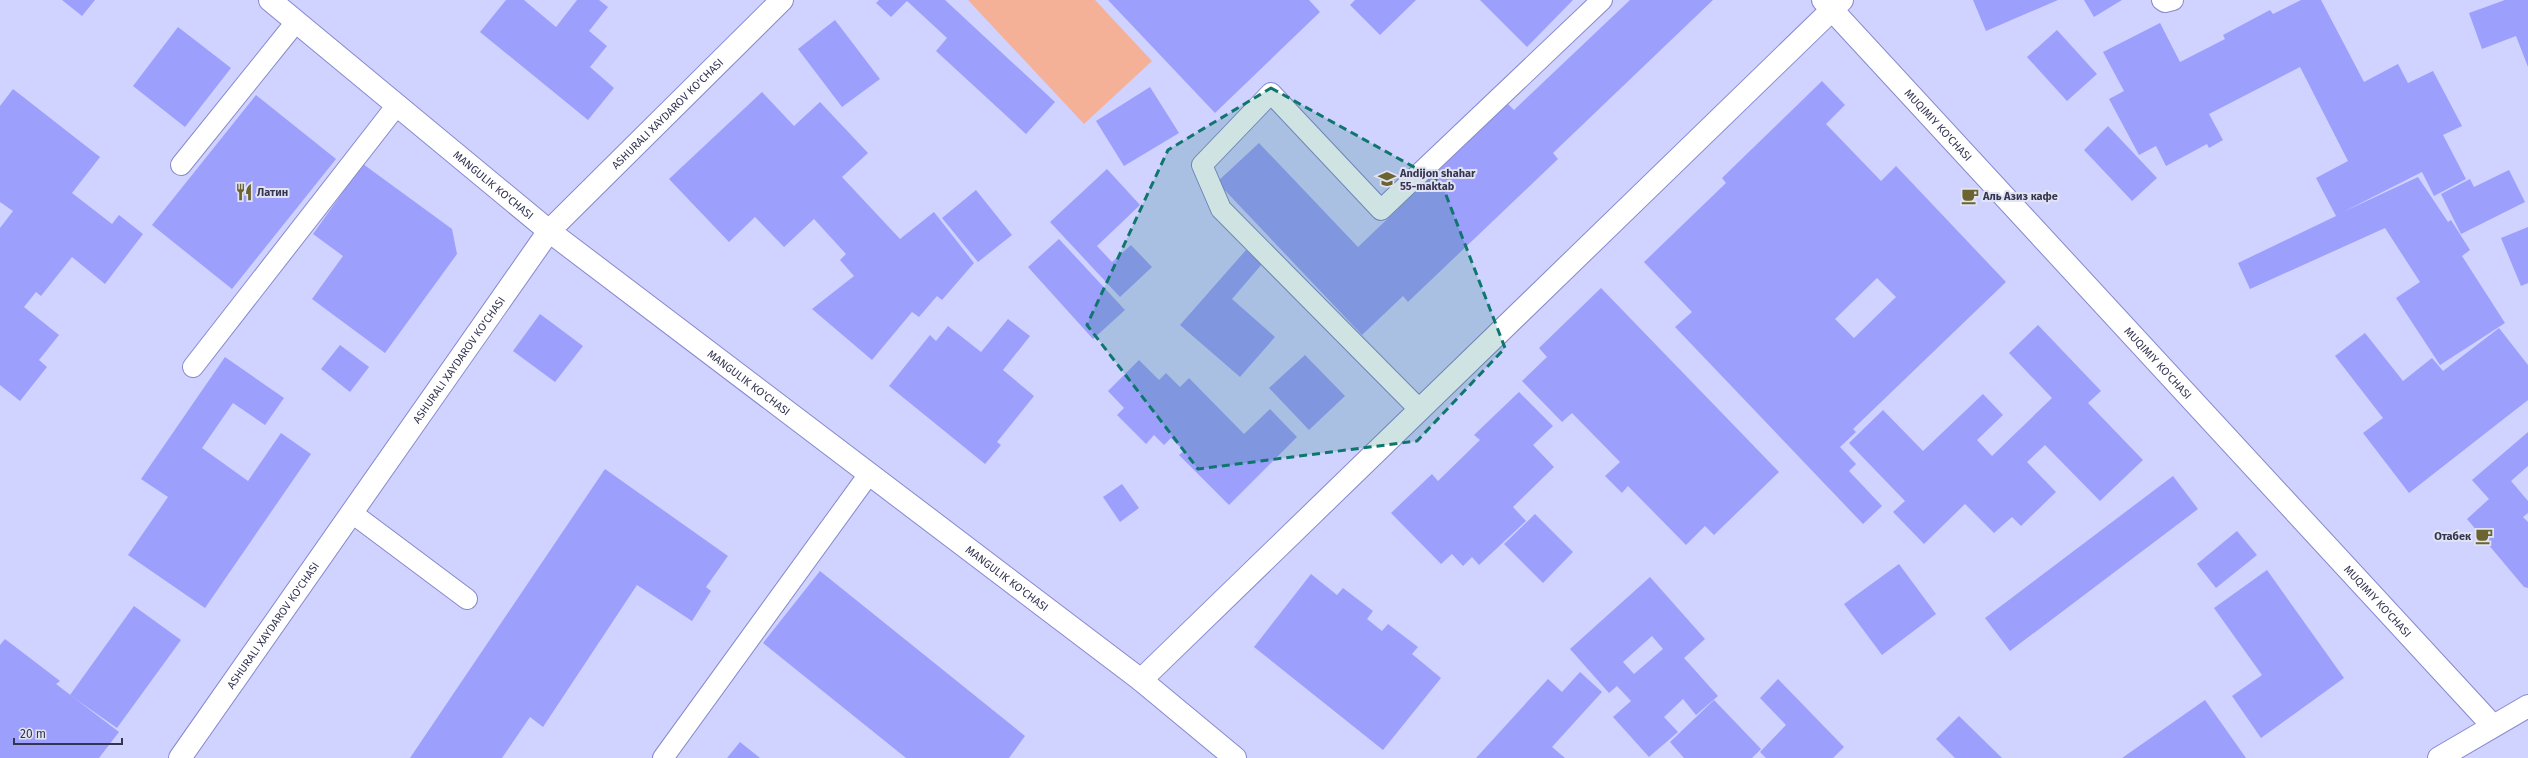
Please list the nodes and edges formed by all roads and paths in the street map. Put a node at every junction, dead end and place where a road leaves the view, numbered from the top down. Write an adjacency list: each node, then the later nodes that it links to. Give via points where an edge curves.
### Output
1 (270, 0): 7 (street, MANGULIK KO'CHASI)
2 (782, 0): 10 (street, ASHURALI XAYDAROV KO'CHASI)
3 (1602, 0): 12 (lane, via 1381,210 1271,93 1202,165 1222,209)
4 (2162, 0): 5 (lane)
5 (2173, 0)
6 (1832, 3): 12 (street); 18 (street, MUQIMIY KO'CHASI)
7 (296, 22): 8 (street, MANGULIK KO'CHASI); 9 (lane)
8 (397, 105): 10 (street, MANGULIK KO'CHASI); 11 (lane)
9 (181, 165)
10 (549, 231): 13 (street, MANGULIK KO'CHASI); 14 (street, ASHURALI XAYDAROV KO'CHASI)
11 (193, 366)
12 (1419, 409): 16 (street)
13 (869, 474): 16 (street, MANGULIK KO'CHASI); 20 (lane)
14 (352, 514): 15 (lane); 19 (street, ASHURALI XAYDAROV KO'CHASI)
15 (467, 599)
16 (1141, 680): 21 (street, MANGULIK KO'CHASI)
17 (2528, 706): 18 (street)
18 (2494, 726): 22 (street)
19 (180, 758)
20 (663, 758)
21 (1235, 758)
22 (2439, 758)

